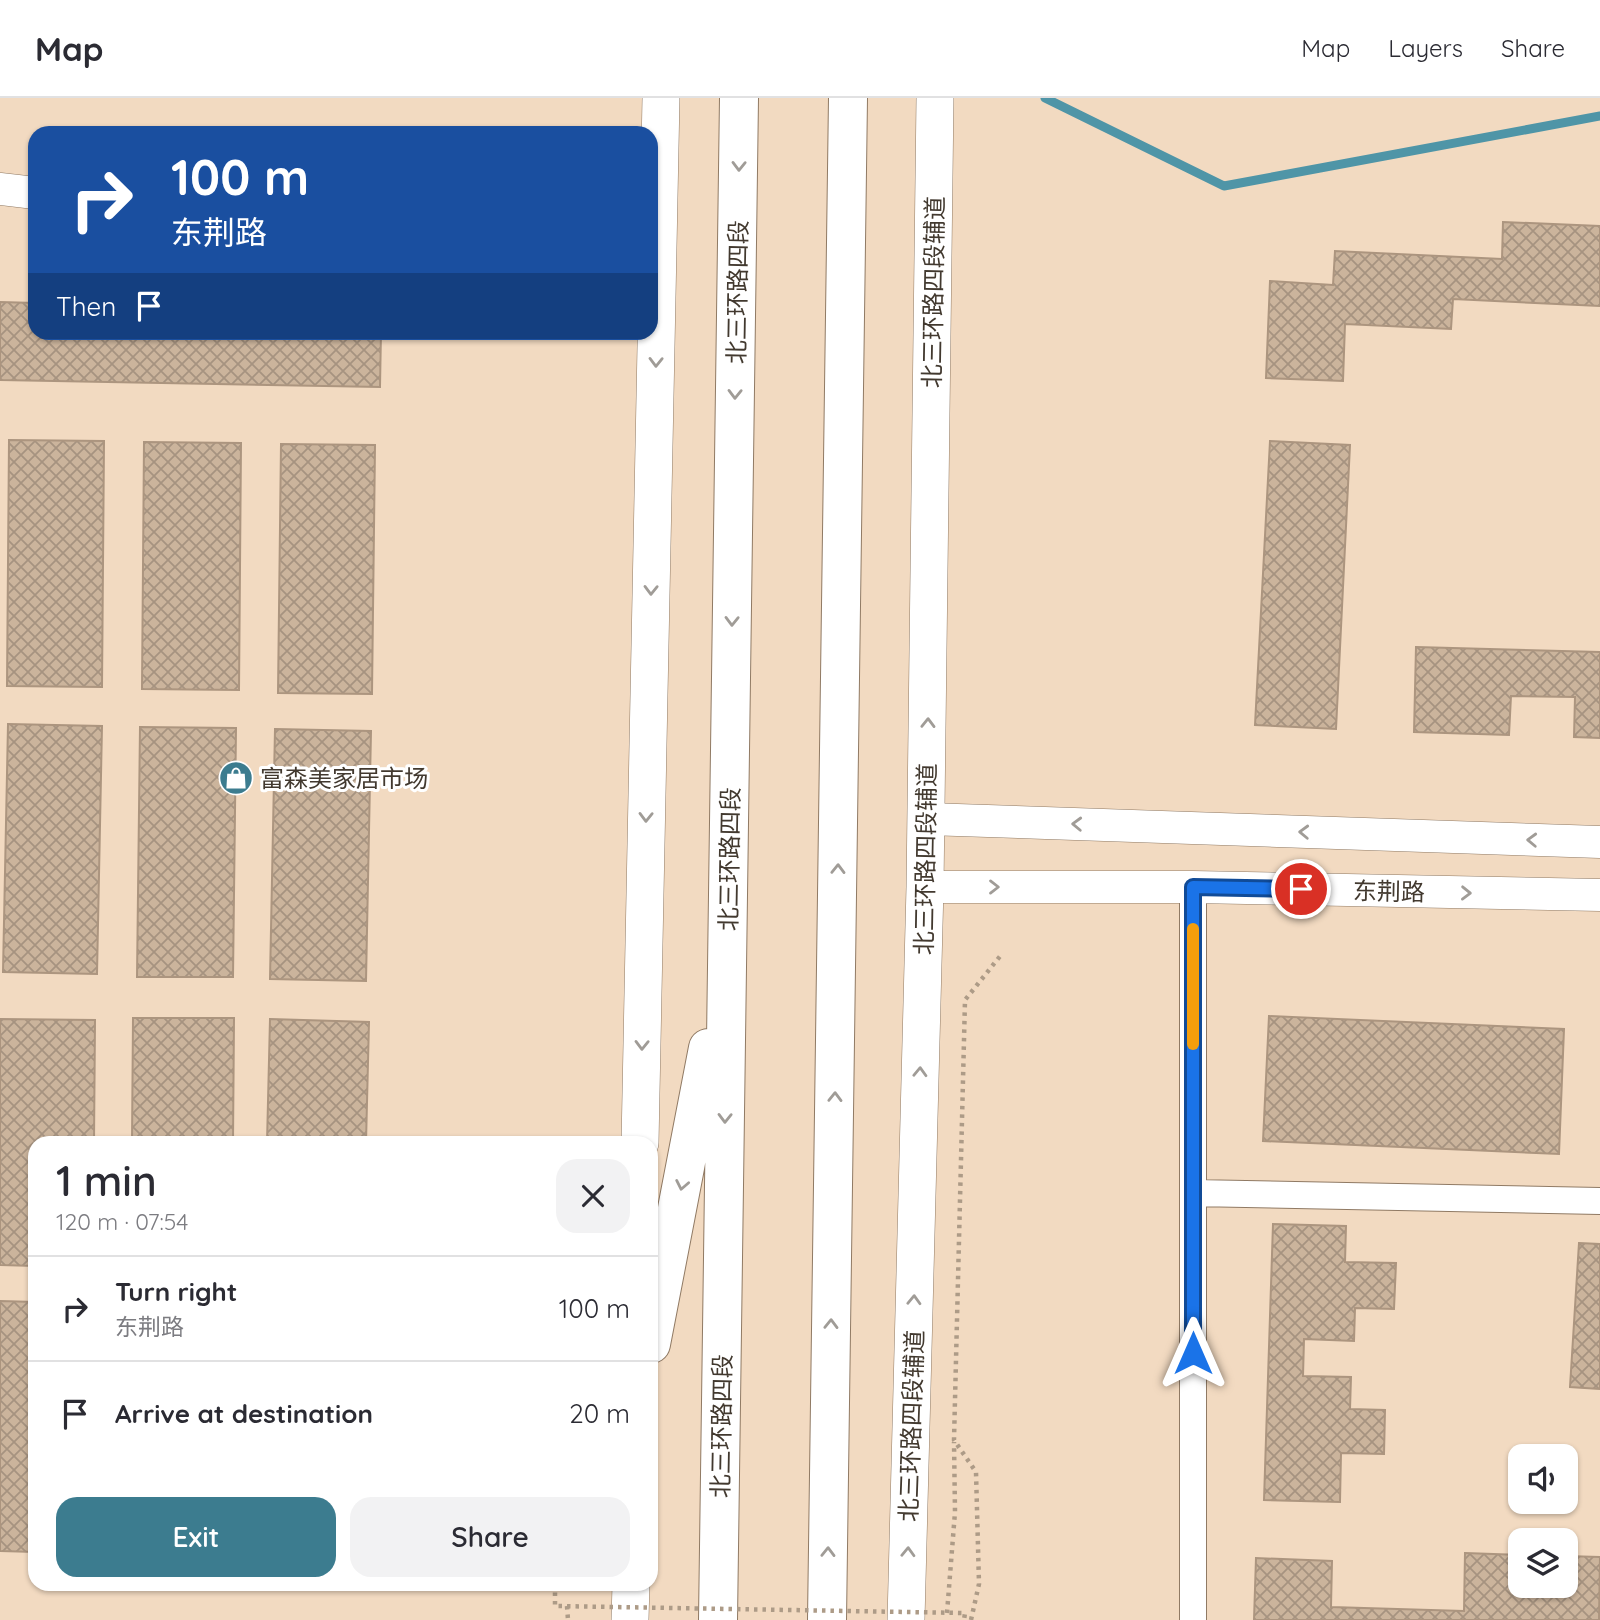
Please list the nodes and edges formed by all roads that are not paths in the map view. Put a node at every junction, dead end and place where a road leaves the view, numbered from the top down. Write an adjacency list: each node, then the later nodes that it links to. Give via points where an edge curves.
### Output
1 (661, 98): 5 (main road)
2 (740, 98): 14 (highway, 北三环路四段, one-way to 14)
3 (848, 98): 22 (highway, one-way to 3)
4 (935, 98): 9 (main road, 北三环路四段辅道, one-way to 4)
5 (658, 167)
6 (0, 189): 7 (street)
7 (28, 192)
8 (653, 340): 15 (main road, one-way to 15)
9 (927, 819): 10 (street, one-way to 9); 11 (main road, 北三环路四段辅道)
10 (1600, 842)
11 (925, 887): 12 (street, 东荆路, one-way to 12); 23 (main road, 北三环路四段辅道, one-way to 11)
12 (1193, 887): 13 (street, 东荆路, one-way to 13); 16 (street)
13 (1600, 895)
14 (727, 950): 18 (highway, one-way to 18); 21 (highway, 北三环路四段, one-way to 21)
15 (640, 1136)
16 (1193, 1193): 17 (street); 24 (street)
17 (1600, 1201)
18 (658, 1308)
19 (631, 1591): 20 (main road)
20 (630, 1620)
21 (718, 1620)
22 (827, 1620)
23 (906, 1620)
24 (1193, 1620)

